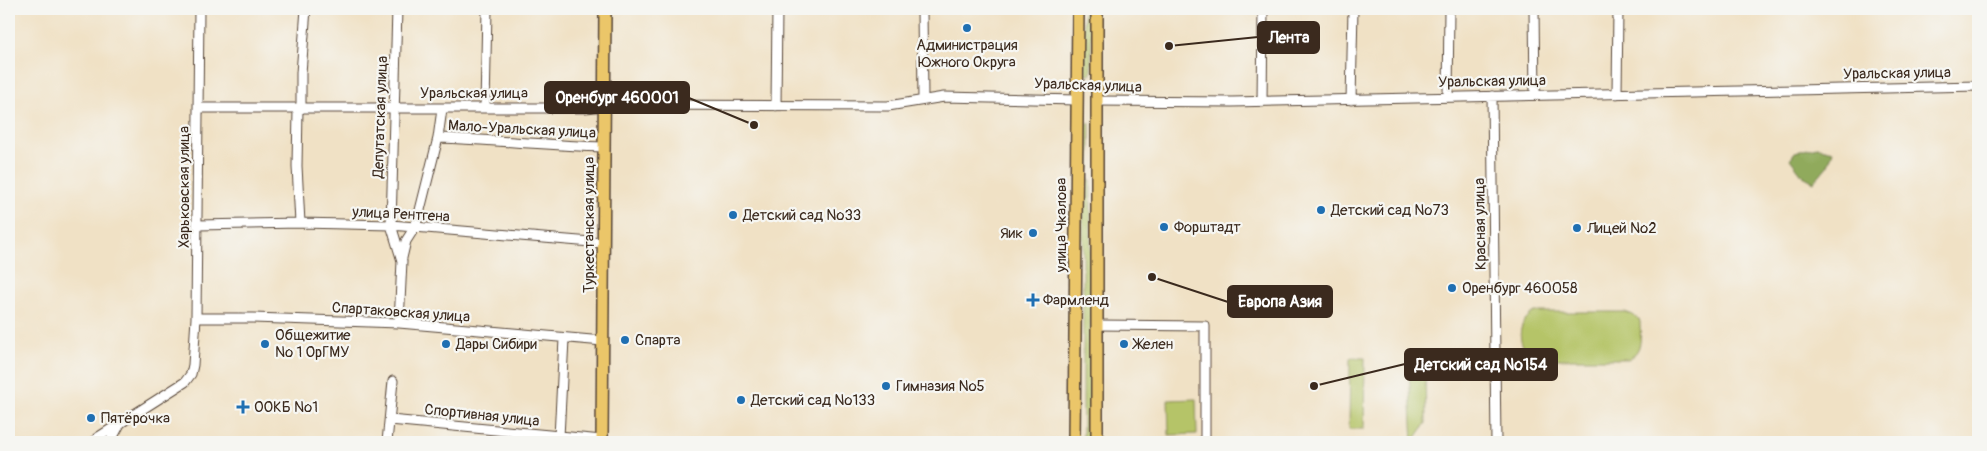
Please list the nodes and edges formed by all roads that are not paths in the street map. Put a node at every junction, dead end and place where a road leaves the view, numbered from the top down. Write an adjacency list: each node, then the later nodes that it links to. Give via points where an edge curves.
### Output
1 (199, 9): 27 (street, Харьковская улица)
2 (306, 9): 30 (street)
3 (397, 9): 28 (street, Депутатская улица)
4 (487, 9): 29 (street)
5 (605, 9): 25 (main road, Туркестанская улица)
6 (776, 9): 26 (street)
7 (922, 9): 20 (street)
8 (1078, 9): 21 (main road, улица Чкалова)
9 (1097, 9): 23 (main road)
10 (1263, 9): 24 (street)
11 (1353, 9): 22 (street)
12 (1449, 9): 19 (street)
13 (1534, 9): 17 (street)
14 (1618, 9): 16 (street)
15 (1978, 86): 16 (street, Уральская улица)
16 (1617, 94): 17 (street, Уральская улица)
17 (1535, 95): 18 (street, Уральская улица)
18 (1492, 96): 19 (street, Уральская улица); 58 (street, Красная улица)
19 (1448, 97): 22 (street, Уральская улица)
20 (923, 99): 21 (street, Уральская улица); 26 (street, Уральская улица, via 888,106)
21 (1077, 100): 23 (main road, Уральская улица); 34 (main road, улица Чкалова)
22 (1351, 100): 24 (street, Уральская улица)
23 (1097, 101): 24 (street, Уральская улица); 35 (main road)
24 (1262, 102)
25 (604, 105): 26 (street, Уральская улица); 29 (street, Уральская улица, via 585,108); 33 (main road, Туркестанская улица)
26 (776, 106)
27 (198, 108): 30 (street, Уральская улица); 37 (street, Харьковская улица)
28 (395, 108): 30 (street, Уральская улица); 31 (street, Уральская улица); 38 (street, Депутатская улица)
29 (485, 108): 31 (street, Уральская улица)
30 (300, 109): 36 (street, via 297,166)
31 (442, 109): 32 (street)
32 (438, 138): 33 (street, Мало-Уральская улица); 39 (street)
33 (604, 147): 40 (main road, Туркестанская улица)
34 (1076, 175): 35 (main road); 55 (main road, улица Чкалова)
35 (1096, 175): 44 (main road)
36 (300, 223): 37 (street, улица Рентгена); 38 (street, улица Рентгена)
37 (198, 225): 42 (street, Харьковская улица)
38 (391, 225): 39 (street, улица Рентгена); 41 (street, Депутатская улица)
39 (415, 227): 40 (street, улица Рентгена); 41 (street, via 406,241)
40 (603, 243): 46 (main road, Туркестанская улица)
41 (402, 261): 43 (street)
42 (196, 318): 43 (street, Спартаковская улица); 49 (street, Харьковская улица, via 191,374 184,382)
43 (399, 323): 45 (street, Спартаковская улица)
44 (1098, 325): 56 (main road); 57 (street, via 1205,326)
45 (564, 339): 46 (street, Спартаковская улица); 50 (street)
46 (603, 341): 52 (main road, Туркестанская улица)
47 (393, 381): 48 (street)
48 (390, 420): 50 (street, Спортивная улица); 54 (street)
49 (122, 421): 51 (street); 53 (street)
50 (559, 437): 52 (street, Спортивная улица)
51 (97, 441)
52 (602, 441)
53 (110, 442)
54 (387, 442)
55 (1074, 442)
56 (1097, 442)
57 (1205, 442)
58 (1496, 442)

